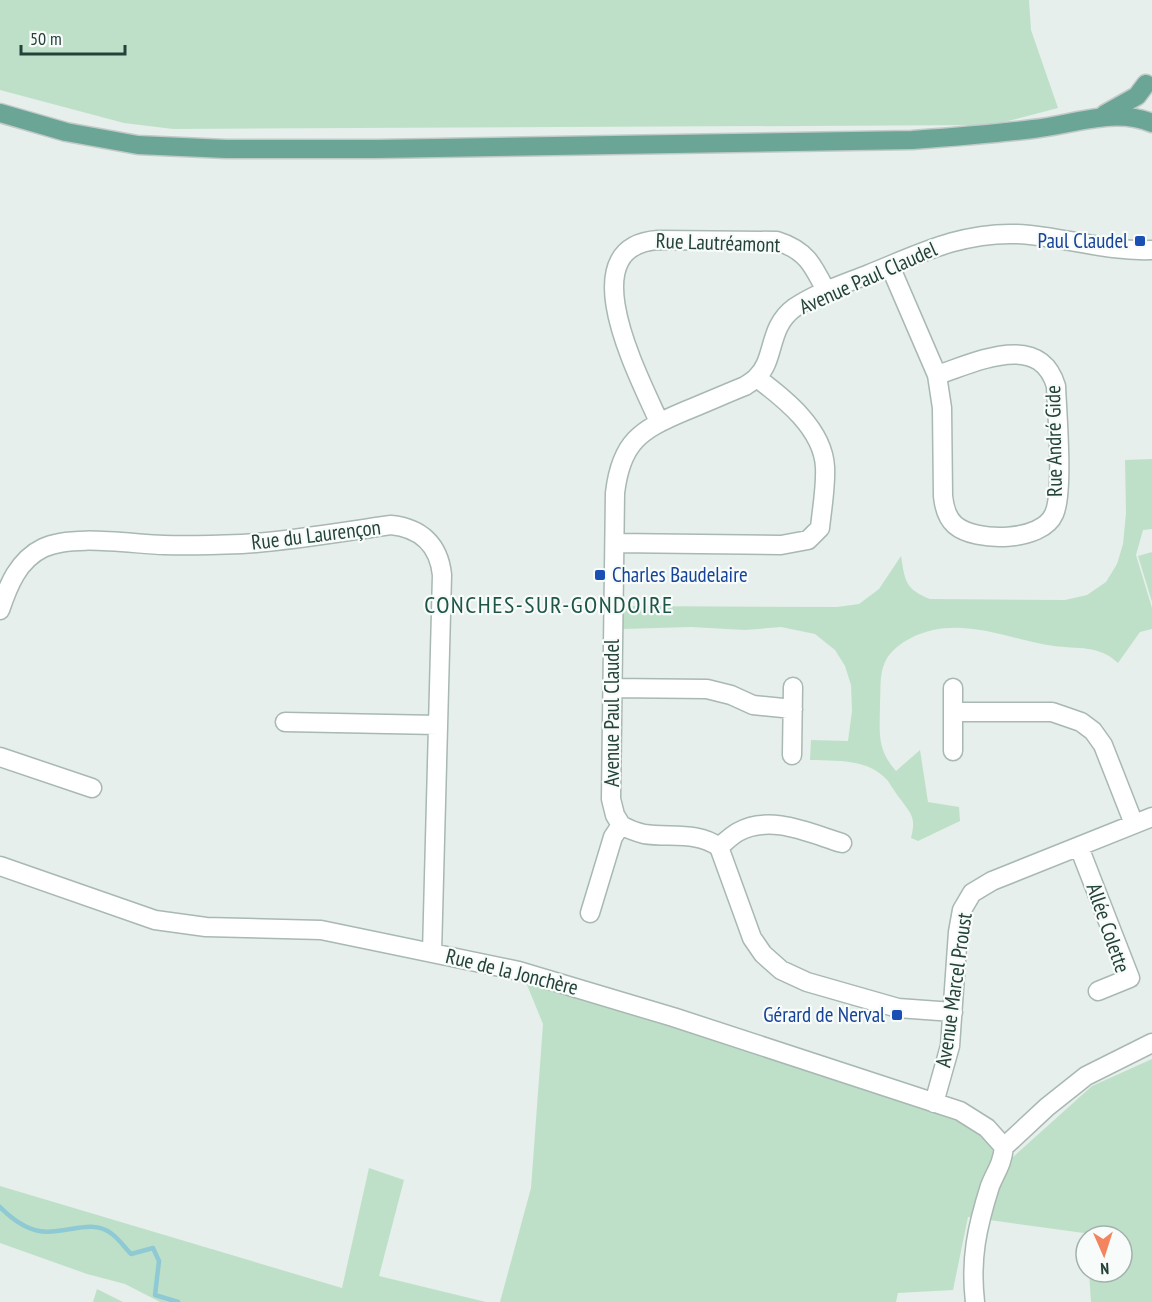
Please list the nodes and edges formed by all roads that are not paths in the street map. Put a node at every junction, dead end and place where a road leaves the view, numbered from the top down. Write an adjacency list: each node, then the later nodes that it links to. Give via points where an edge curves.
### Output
1 (1149, 79): 3 (main road, via 1137,96); 4 (main road, via 1143,98)
2 (0, 113): 3 (main road, via 66,132 138,145 226,149 912,140 1001,133)
3 (1098, 118): 4 (main road, via 1137,117)
4 (1152, 123)
5 (1152, 250): 6 (street, Avenue Paul Claudel, via 1109,249 1015,234 951,242)
6 (890, 266): 7 (street, Avenue Paul Claudel); 8 (street, Rue André Gide)
7 (826, 291): 9 (street, Avenue Paul Claudel, via 794,308 780,322); 10 (street, Rue Lautréamont, via 802,253 777,241 658,240 644,241 631,248 615,269 614,297 621,334)
8 (937, 375): 8 (street, Rue André Gide, via 942,408 943,496 954,524 973,535 1030,534 1043,528 1054,514 1058,493 1053,374 1036,358 1014,353)
9 (757, 378): 10 (street, Avenue Paul Claudel); 11 (street, via 780,395 816,437 825,464 820,528 808,540 781,545)
10 (659, 422): 11 (street, Avenue Paul Claudel, via 643,431 623,457 616,484)
11 (615, 543): 14 (street, Avenue Paul Claudel)
12 (0, 610): 19 (street, Rue du Laurençon, via 15,573 28,558 57,543 242,544 391,525 404,527 420,535 441,560)
13 (793, 687): 16 (street)
14 (612, 688): 16 (street, via 707,689 753,705); 26 (street, Avenue Paul Claudel, via 611,799)
15 (953, 688): 17 (street)
16 (793, 709): 21 (street)
17 (953, 712): 20 (street); 25 (street, via 1052,712 1081,722 1103,745)
18 (285, 722): 19 (street)
19 (438, 725): 32 (street, Rue du Laurençon)
20 (953, 751)
21 (792, 755)
22 (0, 757): 23 (street)
23 (93, 788)
24 (1152, 817): 25 (street, Avenue Marcel Proust)
25 (1134, 824): 29 (street, Avenue Marcel Proust)
26 (621, 825): 28 (street, via 643,834 709,839); 31 (street, via 613,837)
27 (842, 843): 28 (street, via 778,824 738,832)
28 (719, 847): 34 (street, via 752,938 781,970 807,982 898,1008)
29 (1079, 847): 33 (street, Allée Colette, via 1130,978); 34 (street, Avenue Marcel Proust, via 992,881 972,893 962,910 958,932)
30 (0, 866): 32 (street, Rue de la Jonchère, via 155,920 206,927 321,930)
31 (590, 913)
32 (432, 953): 36 (street, Rue de la Jonchère, via 571,986)
33 (1098, 991)
34 (952, 1012): 36 (street, Avenue Marcel Proust, via 950,1046)
35 (1152, 1042): 37 (street, via 1086,1076)
36 (934, 1103): 37 (street, Rue de la Jonchère, via 978,1122)
37 (1004, 1147): 38 (street, via 973,1250)
38 (975, 1302)

